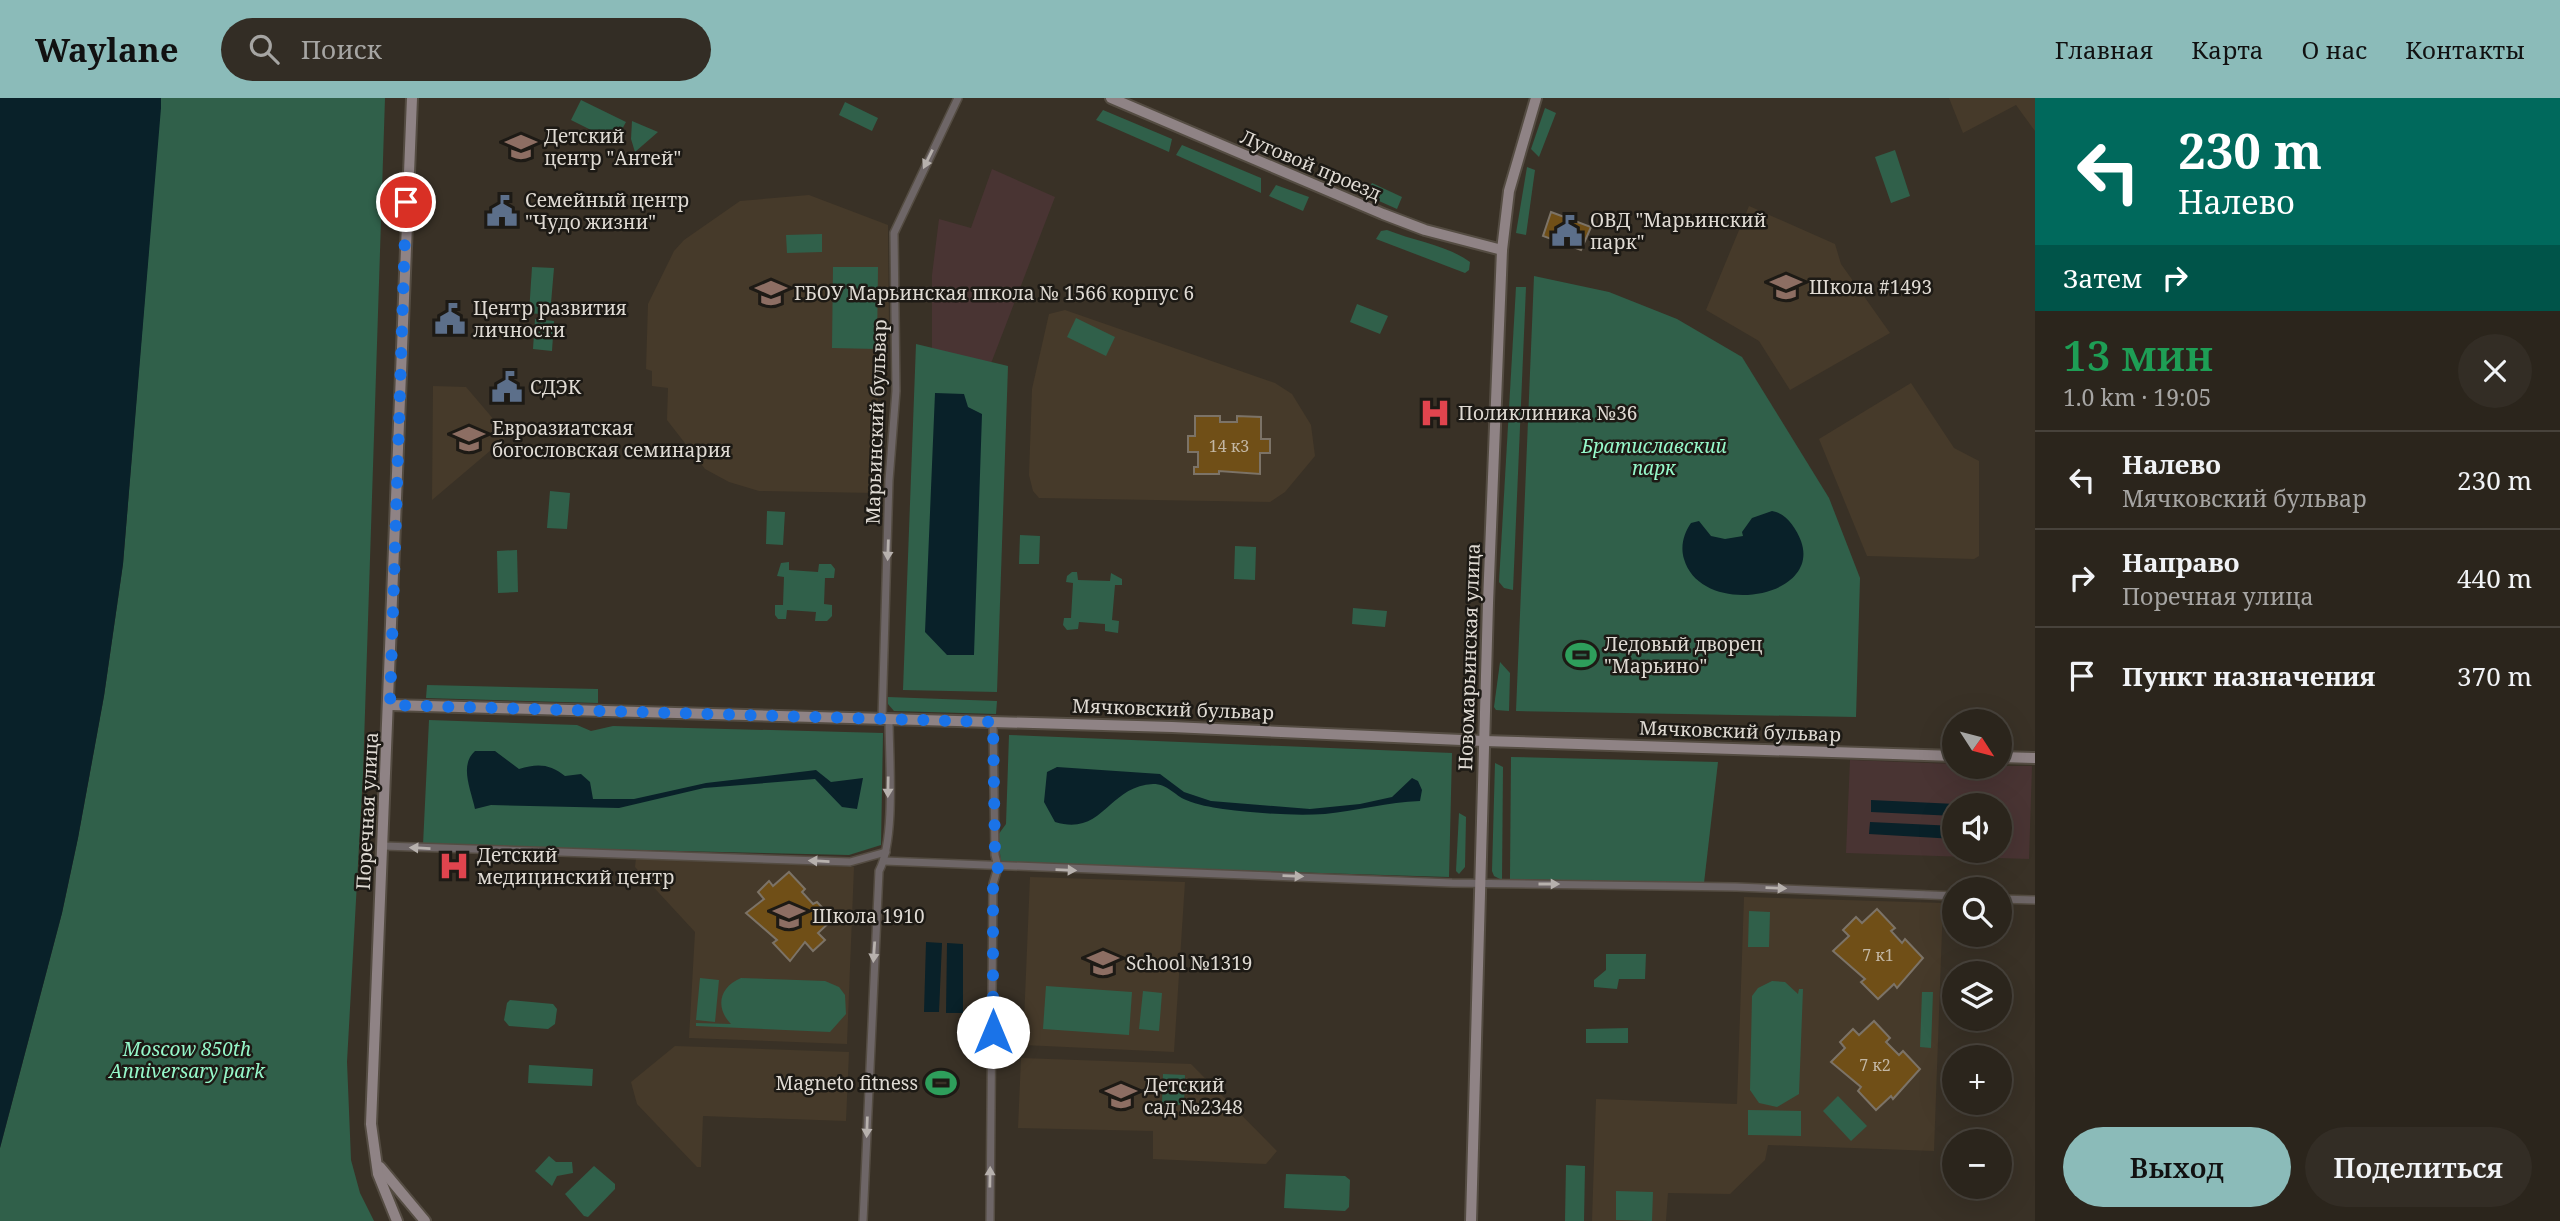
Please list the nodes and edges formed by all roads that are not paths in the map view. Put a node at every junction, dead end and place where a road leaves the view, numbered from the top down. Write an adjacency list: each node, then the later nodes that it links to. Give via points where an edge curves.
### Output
1 (412, 98): 6 (street, Поречная улица)
2 (958, 98): 7 (street, Марьинский бульвар, one-way to 7, via 894,233 896,391 889,480)
3 (1112, 98): 5 (street, Луговой проезд, via 1383,214)
4 (1536, 98): 5 (street, Новомарьинская улица, via 1509,191)
5 (1502, 250): 9 (street, Новомарьинская улица)
6 (390, 705): 7 (street, Мячковский бульвар); 13 (street, Поречная улица)
7 (886, 719): 8 (street, Мячковский бульвар); 14 (street, Марьинский бульвар, one-way to 14)
8 (993, 722): 9 (street, Мячковский бульвар); 15 (street)
9 (1484, 741): 10 (street, Мячковский бульвар); 16 (street, Новомарьинская улица)
10 (1942, 756)
11 (2012, 757): 12 (street)
12 (2035, 758)
13 (383, 846): 14 (street, one-way to 13, via 850,862); 20 (street, Поречная улица, via 371,1124)
14 (885, 857): 15 (street); 23 (street, Марьинский бульвар, one-way to 23, via 879,871)
15 (998, 867): 16 (street, one-way to 16); 24 (street, one-way to 15, via 993,884)
16 (1480, 883): 17 (street, one-way to 17); 25 (street, Новомарьинская улица)
17 (1942, 896)
18 (2012, 899): 19 (street)
19 (2035, 900)
20 (374, 1148): 21 (street, Поречная улица, via 381,1183); 22 (street, Поречная улица, via 383,1173)
21 (397, 1221)
22 (425, 1221)
23 (863, 1221)
24 (990, 1221)
25 (1471, 1221)

